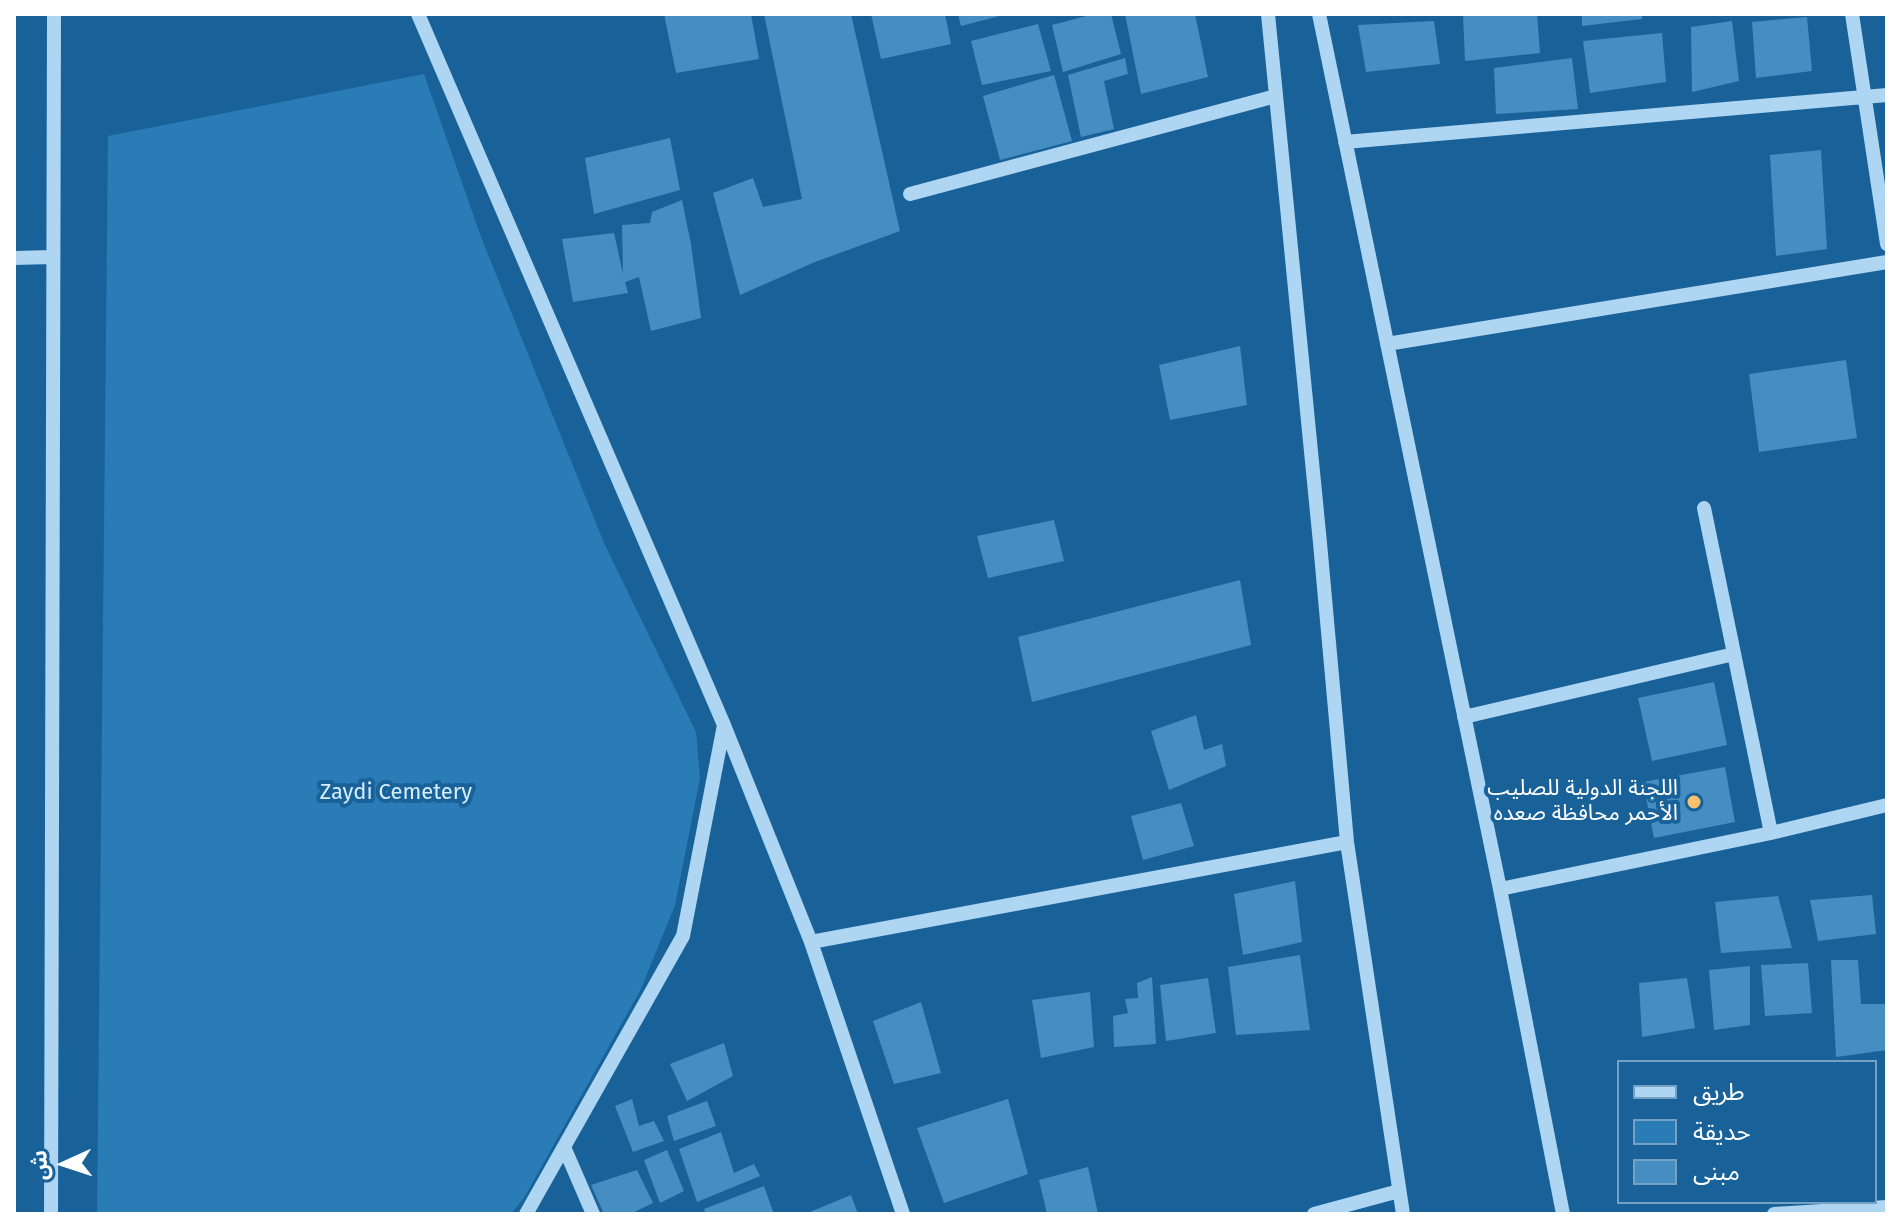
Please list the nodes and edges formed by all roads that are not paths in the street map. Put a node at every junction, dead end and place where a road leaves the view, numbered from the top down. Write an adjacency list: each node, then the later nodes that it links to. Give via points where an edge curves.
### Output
1 (54, 14): 12 (street)
2 (418, 14): 19 (street)
3 (1268, 14): 7 (street)
4 (1319, 14): 9 (street)
5 (1852, 14): 8 (street)
6 (1887, 95): 8 (street)
7 (1276, 96): 10 (street); 22 (street)
8 (1865, 97): 9 (street); 11 (street)
9 (1345, 142): 15 (street)
10 (910, 194)
11 (1887, 244)
12 (52, 257): 13 (street); 28 (street)
13 (14, 258)
14 (1887, 262): 15 (street)
15 (1387, 344): 18 (street)
16 (1704, 508): 17 (street)
17 (1734, 654): 18 (street); 21 (street)
18 (1464, 717): 23 (street)
19 (724, 725): 24 (street); 25 (street, via 683,936)
20 (1887, 805): 21 (street)
21 (1771, 833): 23 (street)
22 (1347, 842): 24 (street); 26 (street)
23 (1500, 889): 34 (street)
24 (811, 942): 31 (street)
25 (564, 1147): 29 (street); 30 (street)
26 (1399, 1191): 32 (street); 33 (street)
27 (1887, 1207): 35 (street)
28 (51, 1214)
29 (526, 1214)
30 (593, 1214)
31 (903, 1214)
32 (1314, 1214)
33 (1403, 1214)
34 (1563, 1214)
35 (1774, 1214)

